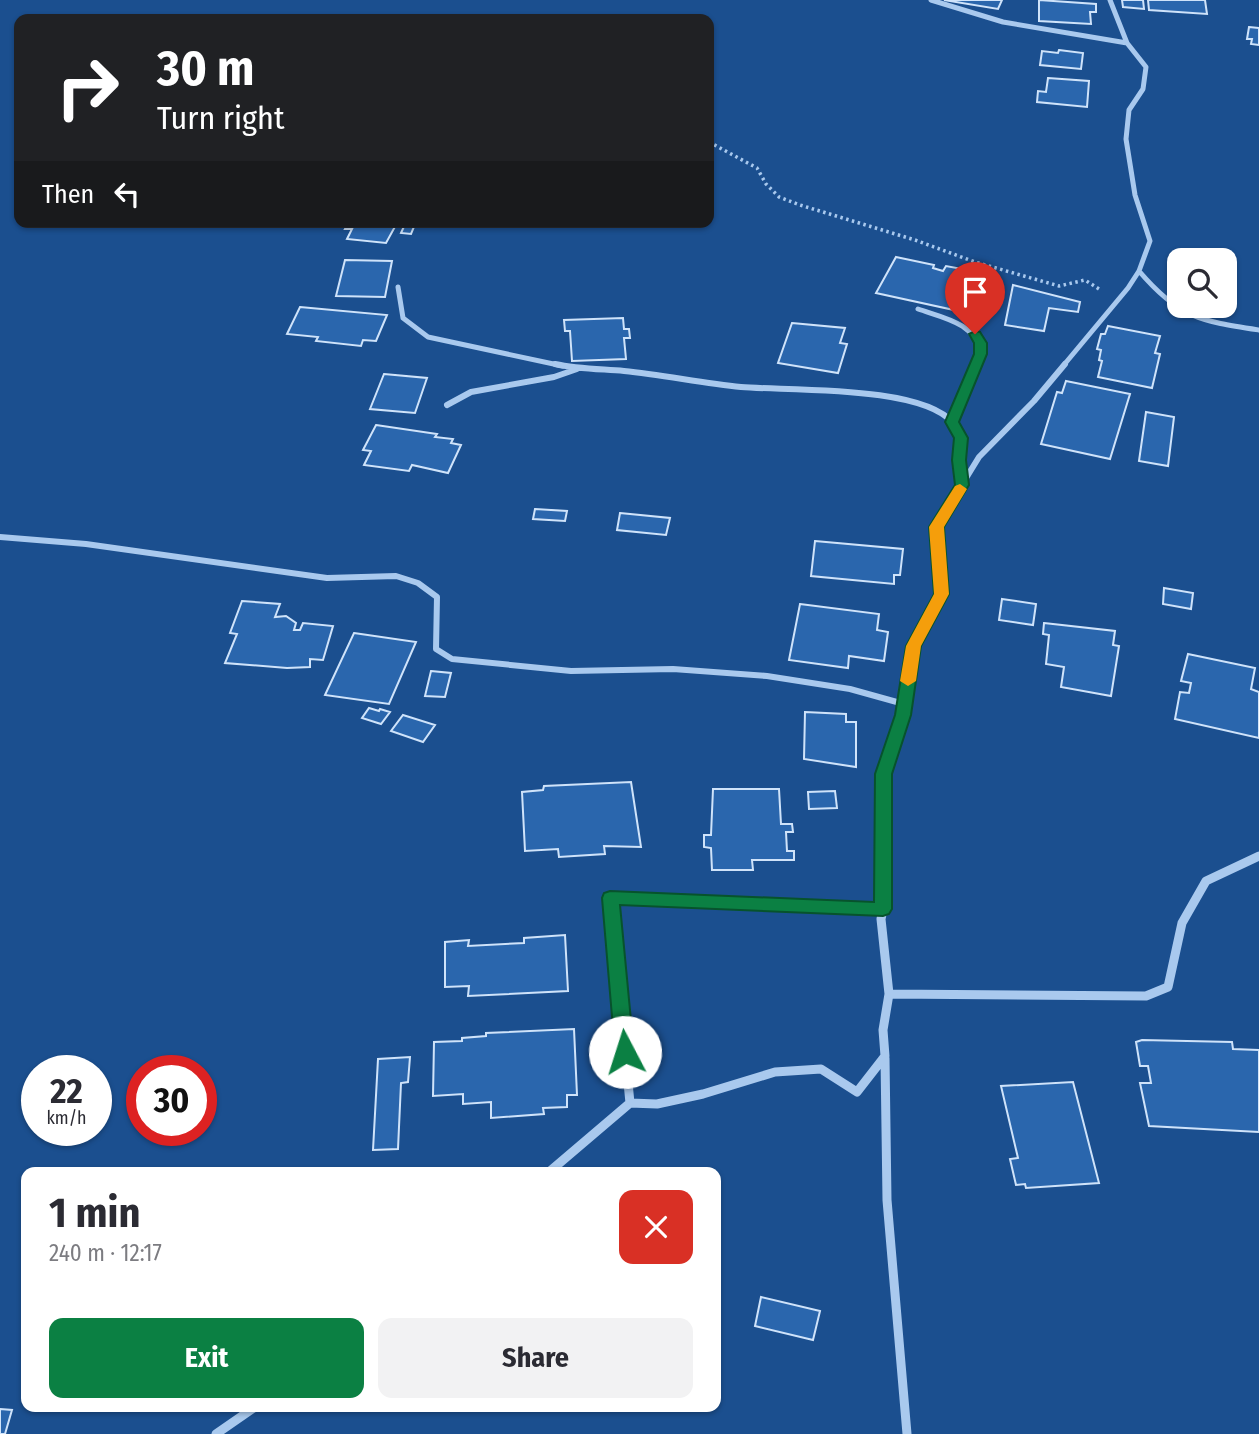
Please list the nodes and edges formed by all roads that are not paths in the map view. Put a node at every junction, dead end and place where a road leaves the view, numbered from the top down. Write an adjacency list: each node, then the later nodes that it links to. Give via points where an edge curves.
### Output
1 (931, 0): 3 (street, via 1040,28)
2 (1110, 0): 3 (street)
3 (1127, 43): 4 (street, via 1146,67 1143,89 1129,110 1126,139 1135,195 1150,241)
4 (1139, 271): 7 (street, via 1159,296 1181,313); 11 (street, via 1034,401 979,457)
5 (398, 287): 8 (street, via 403,318 428,337)
6 (918, 309): 10 (street, via 963,327 981,343 981,354)
7 (1259, 330)
8 (578, 369): 9 (street, via 471,392); 10 (street, via 892,398 930,407)
9 (447, 405)
10 (952, 422): 11 (street, via 961,438)
11 (962, 485): 13 (street, via 936,527 942,594 914,646)
12 (0, 537): 13 (street, via 86,544 327,578 396,576 418,583 437,597 436,649 452,659 571,671 673,668 767,676 850,689)
13 (904, 704): 15 (street, via 883,774)
14 (1259, 856): 16 (street, via 1206,881 1182,923 1168,987 1146,996)
15 (883, 909): 16 (street); 18 (street, via 610,898)
16 (888, 994): 17 (street)
17 (885, 1056): 18 (street, via 857,1092 821,1069 775,1072 657,1104); 22 (street, via 888,1247)
18 (629, 1103): 19 (street)
19 (555, 1167)
20 (248, 1412): 21 (street)
21 (216, 1434)
22 (906, 1434)

